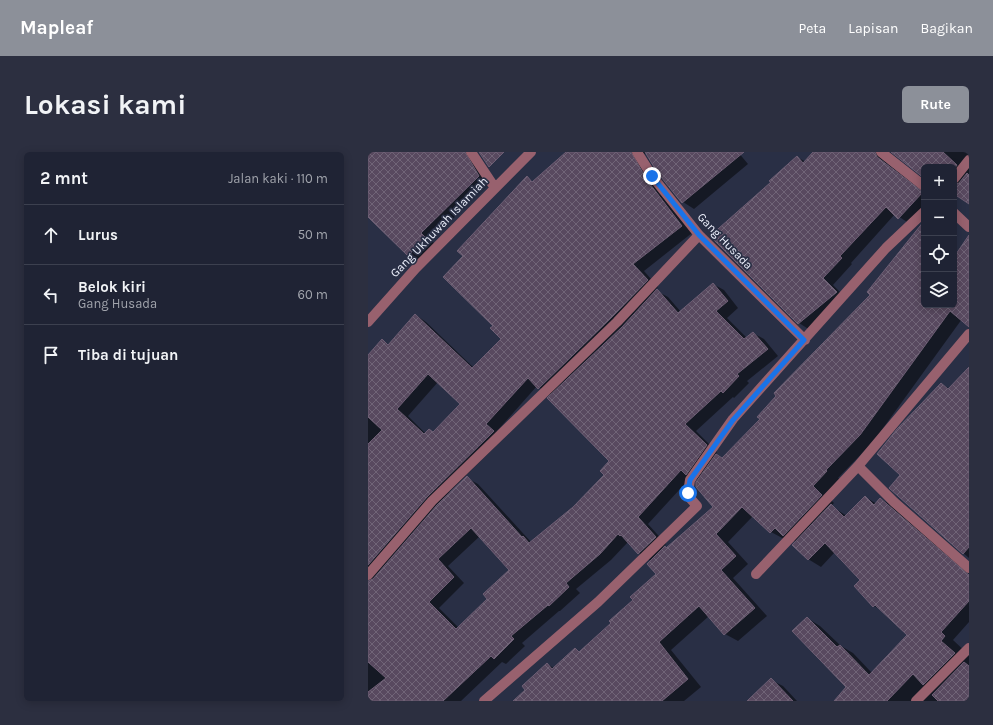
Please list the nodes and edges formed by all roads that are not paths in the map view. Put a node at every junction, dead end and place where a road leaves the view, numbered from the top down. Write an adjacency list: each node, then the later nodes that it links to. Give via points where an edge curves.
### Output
1 (471, 152): 8 (street)
2 (531, 152): 8 (street, Gang Ukhuwah Islamiah)
3 (637, 152): 12 (street, Gang Husada, via 652,176)
4 (881, 152): 7 (street)
5 (969, 160): 6 (street)
6 (957, 175)
7 (921, 184)
8 (495, 188): 13 (street, Gang Ukhuwah Islamiah, via 416,268)
9 (921, 215): 15 (street, via 886,248)
10 (957, 216): 11 (street)
11 (969, 227)
12 (699, 235): 15 (street, Gang Husada); 19 (street, via 617,322 432,501)
13 (368, 322)
14 (969, 334): 16 (street)
15 (804, 340): 21 (street, via 733,420 694,472 688,493 697,506 598,602)
16 (858, 466): 17 (street, via 894,502); 18 (street)
17 (969, 568)
18 (756, 574)
19 (368, 575)
20 (969, 648): 22 (street)
21 (484, 701)
22 (916, 701)

